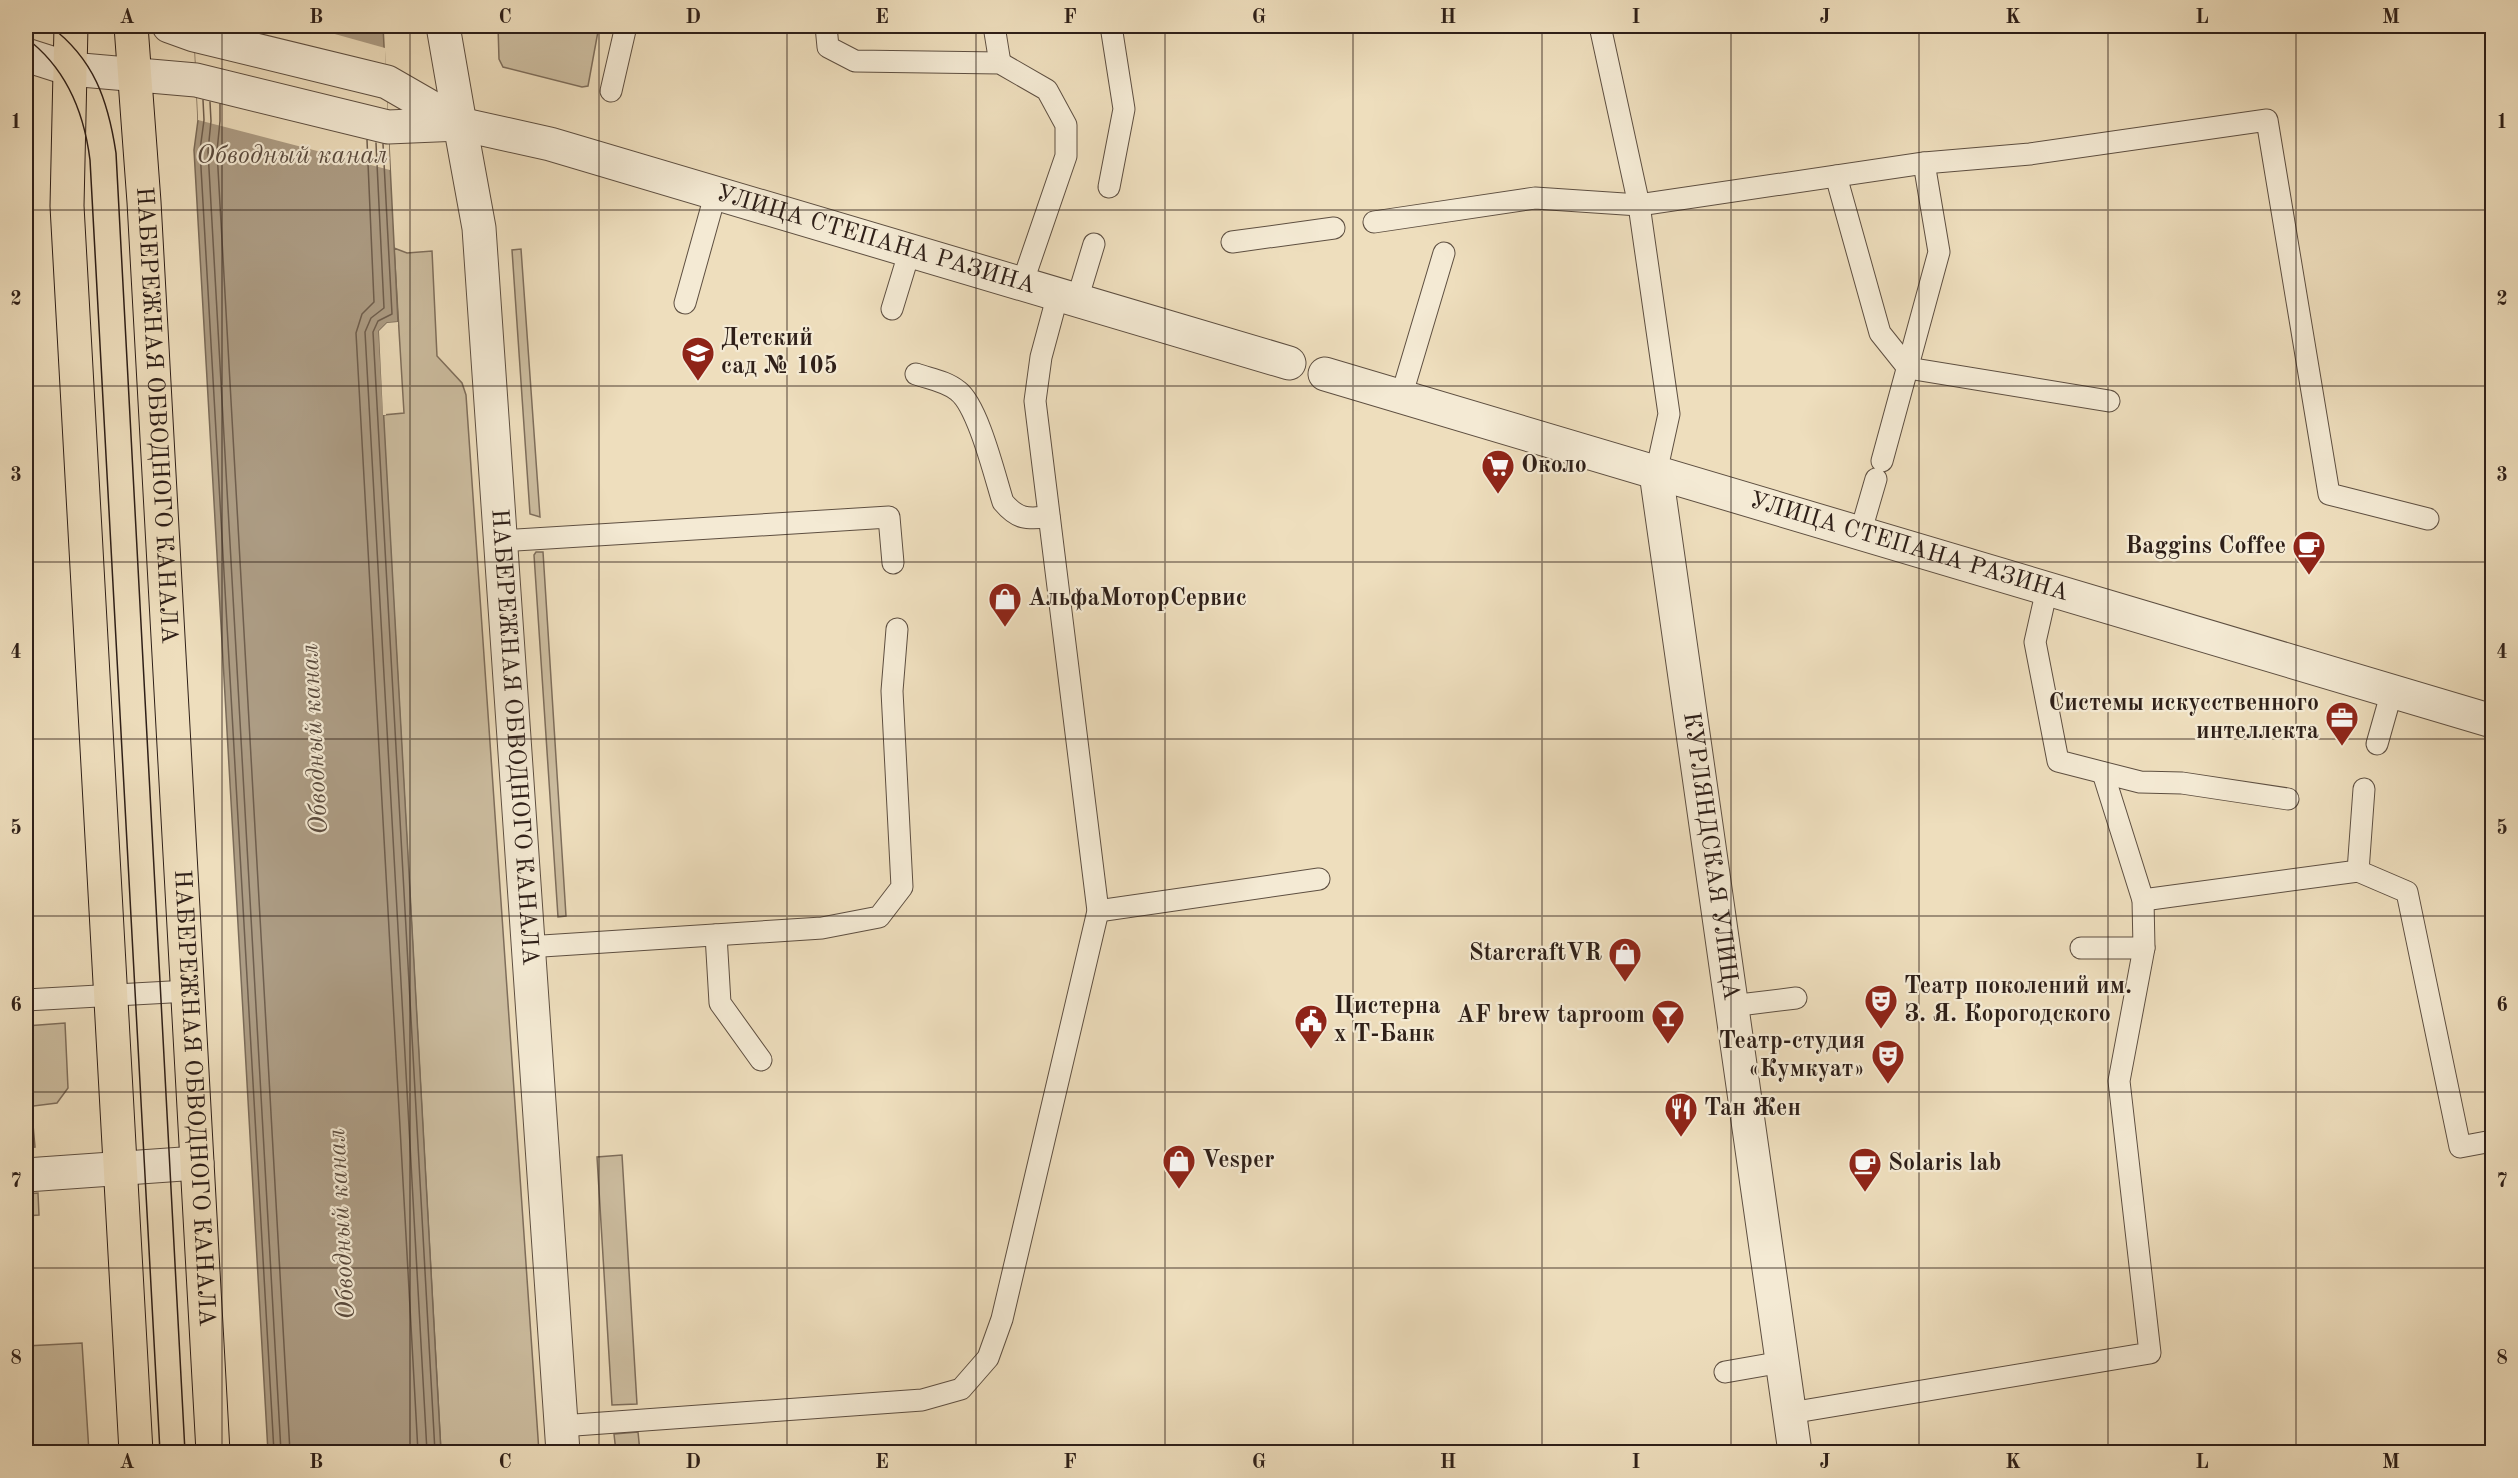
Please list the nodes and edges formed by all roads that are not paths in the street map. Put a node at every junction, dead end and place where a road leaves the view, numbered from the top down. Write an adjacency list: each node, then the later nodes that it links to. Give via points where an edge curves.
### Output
1 (71, 26): 12 (main road)
2 (131, 26): 13 (main road, НАБЕРЕЖНАЯ ОБВОДНОГО КАНАЛА)
3 (443, 26): 15 (street, НАБЕРЕЖНАЯ ОБВОДНОГО КАНАЛА)
4 (626, 26): 14 (lane)
5 (826, 26): 11 (lane, via 828,47 855,61)
6 (994, 26): 11 (lane)
7 (1111, 26): 18 (lane, via 1124,110)
8 (1600, 26): 20 (lane)
9 (181, 30): 15 (street, УЛИЦА СТЕПАНА РАЗИНА, via 387,82)
10 (26, 55): 12 (street)
11 (1000, 63): 27 (lane, via 1047,90 1066,124 1066,156)
12 (70, 69): 13 (street); 60 (main road, via 67,206)
13 (135, 75): 15 (street, УЛИЦА СТЕПАНА РАЗИНА, via 196,80 388,127); 59 (main road, НАБЕРЕЖНАЯ ОБВОДНОГО КАНАЛА)
14 (610, 92)
15 (460, 124): 19 (street, УЛИЦА СТЕПАНА РАЗИНА, via 550,144); 41 (street, НАБЕРЕЖНАЯ ОБВОДНОГО КАНАЛА, via 479,228)
16 (1924, 163): 17 (lane); 32 (lane, via 1939,252); 39 (lane, via 2031,154 2267,120 2329,494)
17 (1836, 176): 20 (lane); 32 (lane, via 1880,333)
18 (1109, 187)
19 (716, 192): 25 (street, УЛИЦА СТЕПАНА РАЗИНА); 29 (lane)
20 (1639, 205): 21 (lane, via 1535,198); 37 (lane, via 1669,414)
21 (1374, 222)
22 (1334, 228): 23 (lane)
23 (1232, 243)
24 (1094, 244): 28 (lane)
25 (909, 250): 27 (street, УЛИЦА СТЕПАНА РАЗИНА); 30 (lane)
26 (1444, 253): 35 (lane)
27 (1022, 284): 28 (street, УЛИЦА СТЕПАНА РАЗИНА)
28 (1067, 297): 31 (street, УЛИЦА СТЕПАНА РАЗИНА); 38 (lane, via 1041,357 1035,401)
29 (685, 303)
30 (892, 309)
31 (1289, 363)
32 (1908, 368): 36 (lane); 40 (lane)
33 (916, 374): 38 (lane, via 945,383 960,392 971,406 1003,502 1014,515 1031,519)
34 (1325, 374): 35 (street, УЛИЦА СТЕПАНА РАЗИНА)
35 (1401, 397): 37 (street, УЛИЦА СТЕПАНА РАЗИНА)
36 (2109, 401)
37 (1656, 473): 40 (street, УЛИЦА СТЕПАНА РАЗИНА); 63 (street, КУРЛЯНДСКАЯ УЛИЦА)
38 (1049, 517): 54 (lane)
39 (2428, 519)
40 (1860, 534): 43 (street, УЛИЦА СТЕПАНА РАЗИНА)
41 (501, 541): 42 (lane, via 889,517); 56 (street, НАБЕРЕЖНАЯ ОБВОДНОГО КАНАЛА)
42 (893, 563)
43 (2047, 589): 45 (street, УЛИЦА СТЕПАНА РАЗИНА); 48 (lane, via 2035,642 2058,761)
44 (897, 629): 55 (lane, via 892,691 902,887 879,917 822,928)
45 (2392, 691): 46 (street, УЛИЦА СТЕПАНА РАЗИНА); 47 (lane)
46 (2493, 721)
47 (2377, 744)
48 (2103, 773): 50 (lane, via 2140,782 2182,783); 53 (lane)
49 (2364, 789): 51 (lane)
50 (2288, 800)
51 (2358, 871): 53 (lane); 65 (lane, via 2407,892 2460,1147)
52 (1319, 879): 54 (lane)
53 (2143, 900): 58 (lane)
54 (1098, 912): 72 (lane, via 1002,1318 988,1358 961,1389 922,1400)
55 (716, 934): 56 (lane); 64 (lane, via 720,1003)
56 (527, 947): 72 (street, НАБЕРЕЖНАЯ ОБВОДНОГО КАНАЛА)
57 (2081, 948): 58 (lane)
58 (2144, 948): 71 (lane, via 2119,1081 2150,1353)
59 (188, 991): 60 (lane); 66 (main road, НАБЕРЕЖНАЯ ОБВОДНОГО КАНАЛА)
60 (111, 995): 62 (lane); 67 (main road)
61 (1796, 998): 63 (lane)
62 (26, 1000)
63 (1731, 1006): 69 (street, КУРЛЯНДСКАЯ УЛИЦА)
64 (761, 1060)
65 (2493, 1141)
66 (197, 1163): 67 (street); 74 (main road, НАБЕРЕЖНАЯ ОБВОДНОГО КАНАЛА)
67 (120, 1168): 68 (street); 73 (main road)
68 (26, 1175)
69 (1782, 1362): 70 (lane); 71 (street, КУРЛЯНДСКАЯ УЛИЦА)
70 (1725, 1372)
71 (1790, 1413): 75 (street, КУРЛЯНДСКАЯ УЛИЦА)
72 (562, 1439)
73 (136, 1452)
74 (213, 1452)
75 (1795, 1452)

